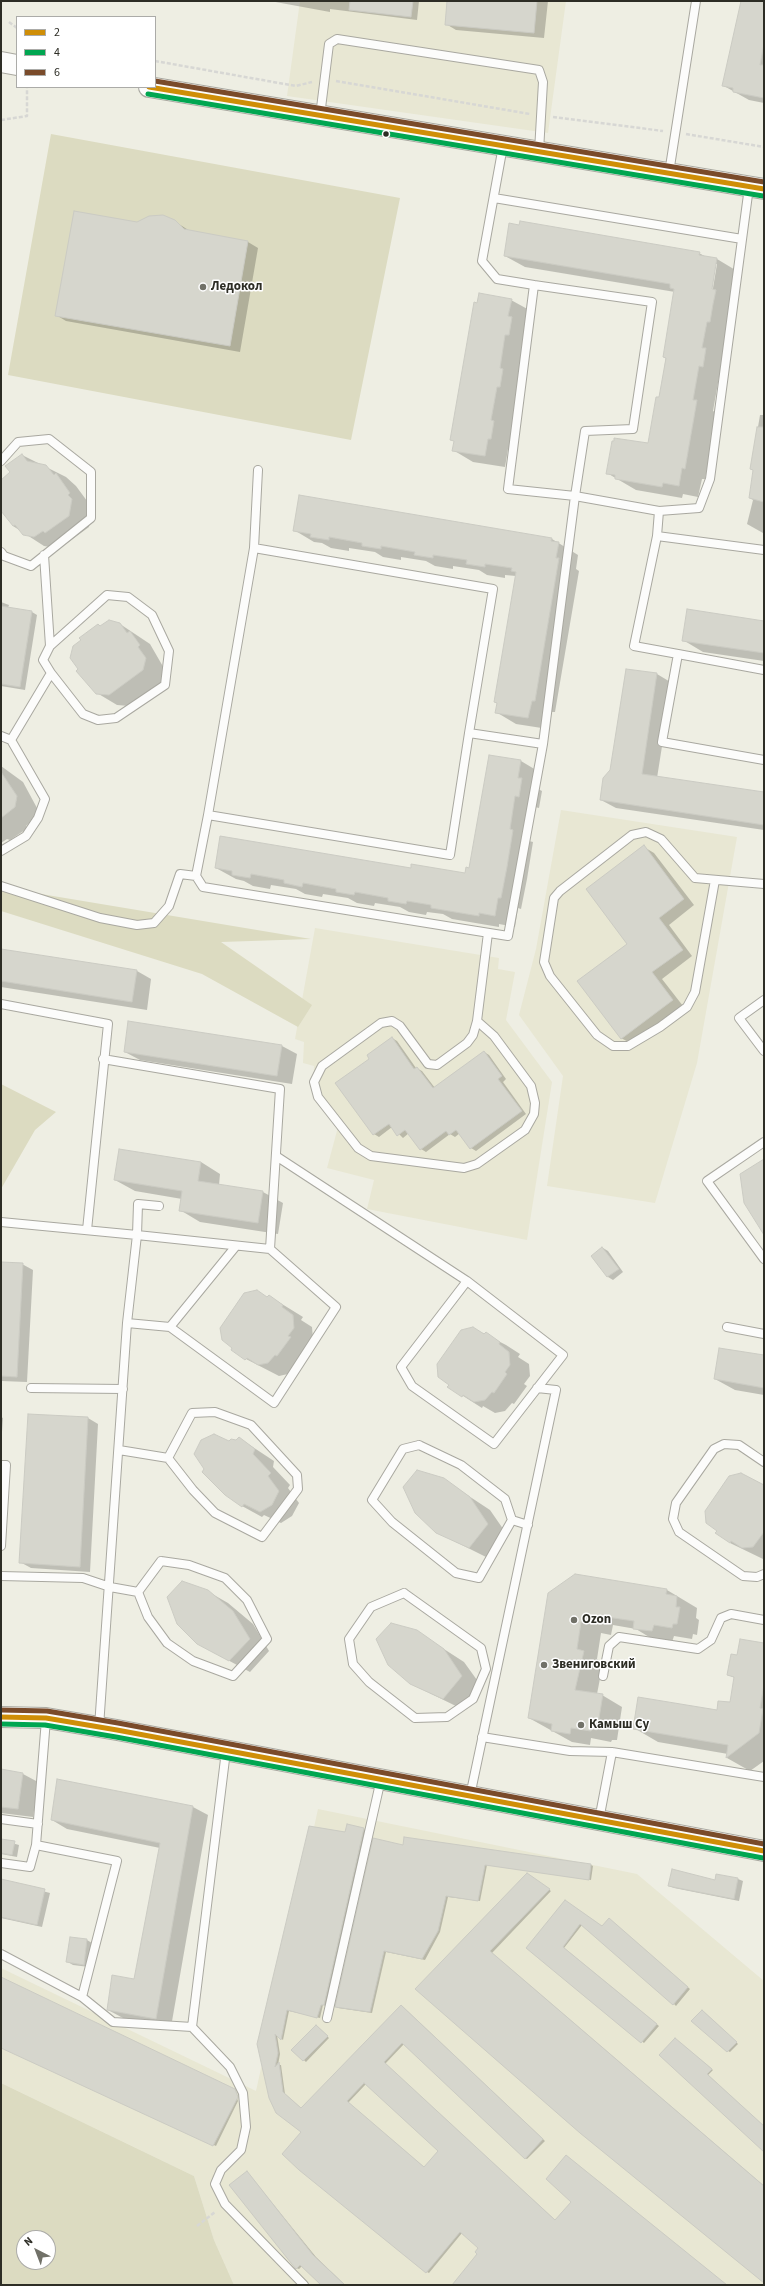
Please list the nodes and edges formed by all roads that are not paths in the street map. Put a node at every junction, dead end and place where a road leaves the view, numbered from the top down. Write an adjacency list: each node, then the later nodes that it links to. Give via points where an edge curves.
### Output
1 (696, 1): 8 (lane)
2 (1, 62): 3 (street)
3 (16, 65)
4 (155, 88): 5 (street)
5 (320, 116): 6 (street); 7 (lane, via 329,44 338,39 539,70 543,82)
6 (503, 146): 7 (street); 10 (lane)
7 (538, 152): 8 (street)
8 (669, 173): 9 (street)
9 (756, 188): 11 (lane)
10 (494, 198): 11 (lane); 12 (lane, via 482,261 497,279)
11 (742, 240): 16 (lane, via 710,480 699,508)
12 (534, 285): 15 (lane, via 508,489); 15 (lane, via 652,302 633,429 585,431)
13 (1, 461): 21 (lane, via 18,442 49,439 91,472 91,518)
14 (258, 470): 18 (lane)
15 (575, 496): 16 (lane); 29 (lane)
16 (659, 511): 17 (lane)
17 (657, 536): 19 (lane); 23 (lane, via 634,646)
18 (254, 548): 26 (lane, via 493,588); 31 (lane)
19 (764, 550)
20 (1, 552): 21 (lane, via 4,556 31,566)
21 (44, 555): 22 (lane)
22 (50, 646): 25 (lane, via 43,660); 25 (lane, via 107,595 128,597 152,615 169,651 165,685 116,718 98,720 83,714)
23 (678, 654): 24 (lane); 30 (lane, via 662,742)
24 (764, 670)
25 (51, 674): 28 (lane)
26 (469, 733): 29 (lane); 31 (lane, via 450,855)
27 (1, 736): 28 (lane)
28 (11, 740): 32 (lane, via 45,799 38,818 26,836)
29 (543, 744): 37 (lane, via 508,936)
30 (764, 760)
31 (208, 815): 33 (lane)
32 (1, 851)
33 (196, 876): 36 (lane, via 180,874 168,906 154,923 137,925 100,918); 37 (lane, via 203,887)
34 (716, 880): 34 (lane, via 695,992 687,1007 628,1046 613,1046 597,1036 550,976 544,962 554,898 560,890 632,835 646,832 661,839 694,878); 35 (lane)
35 (764, 884)
36 (1, 886)
37 (488, 933): 40 (lane)
38 (764, 1000): 41 (lane, via 739,1018)
39 (1, 1004): 42 (lane, via 108,1024)
40 (477, 1021): 40 (lane, via 474,1036 437,1065 428,1064 400,1026 392,1020 381,1023 322,1066 314,1082 318,1097 358,1148 371,1156 464,1168 477,1164 525,1130 534,1114 535,1102 531,1086 494,1036)
41 (764, 1051)
42 (103, 1060): 44 (lane, via 280,1089); 47 (lane)
43 (764, 1142): 51 (lane, via 707,1181)
44 (276, 1156): 50 (lane); 52 (lane)
45 (159, 1206): 48 (lane, via 138,1204)
46 (1, 1222): 47 (lane)
47 (88, 1230): 48 (lane)
48 (137, 1235): 49 (lane); 53 (lane)
49 (236, 1246): 50 (lane); 54 (lane)
50 (270, 1249): 54 (lane, via 336,1307 274,1403)
51 (764, 1259)
52 (467, 1281): 58 (lane, via 563,1355); 58 (lane, via 401,1367 412,1386 494,1444)
53 (127, 1323): 54 (lane); 59 (lane)
54 (170, 1327)
55 (727, 1327): 56 (lane)
56 (764, 1334)
57 (31, 1388): 59 (lane)
58 (537, 1388): 65 (lane, via 556,1390)
59 (123, 1389): 60 (lane)
60 (119, 1450): 61 (lane); 69 (lane)
61 (168, 1458): 61 (lane, via 192,1413 215,1412 251,1425 297,1475 298,1489 262,1537 215,1513)
62 (764, 1462): 67 (lane, via 738,1445 724,1444 714,1449 676,1503 673,1519 679,1532 743,1576 757,1577)
63 (1, 1465): 66 (lane, via 6,1465)
64 (512, 1520): 64 (lane, via 505,1499 461,1465 419,1445 403,1448 372,1500 392,1522 456,1573 479,1578); 65 (lane)
65 (528, 1525): 73 (lane)
66 (1, 1546)
67 (764, 1574)
68 (1, 1576): 69 (lane, via 83,1578)
69 (110, 1587): 70 (lane); 77 (lane)
70 (138, 1592): 70 (lane, via 161,1561 189,1565 225,1578 247,1600 267,1639 233,1676 193,1661 167,1643 148,1617)
71 (764, 1620): 74 (lane, via 731,1614 721,1618 711,1640 698,1649 618,1637 609,1646)
72 (486, 1669): 72 (lane, via 480,1648 404,1593 371,1607 349,1638 353,1664 369,1682 415,1718 446,1717 473,1698); 73 (lane)
73 (495, 1676): 78 (lane)
74 (603, 1676)
75 (1, 1717): 76 (street)
76 (46, 1718): 77 (street); 86 (lane)
77 (99, 1727): 79 (street)
78 (482, 1737): 80 (lane, via 570,1751); 83 (lane)
79 (226, 1750): 82 (street); 93 (lane)
80 (612, 1752): 81 (lane); 85 (lane)
81 (764, 1777)
82 (381, 1779): 83 (street); 92 (lane)
83 (470, 1796): 85 (street)
84 (1, 1818): 86 (lane)
85 (599, 1820): 88 (street)
86 (38, 1824): 87 (lane)
87 (36, 1845): 89 (lane, via 30,1867); 91 (lane, via 117,1861)
88 (764, 1851)
89 (1, 1863)
90 (1, 1954): 91 (lane)
91 (82, 1997): 93 (lane, via 113,2022)
92 (327, 2018)
93 (192, 2027): 94 (lane, via 230,2067 243,2093 246,2127 241,2150 221,2170 215,2184 225,2204)
94 (304, 2285)

